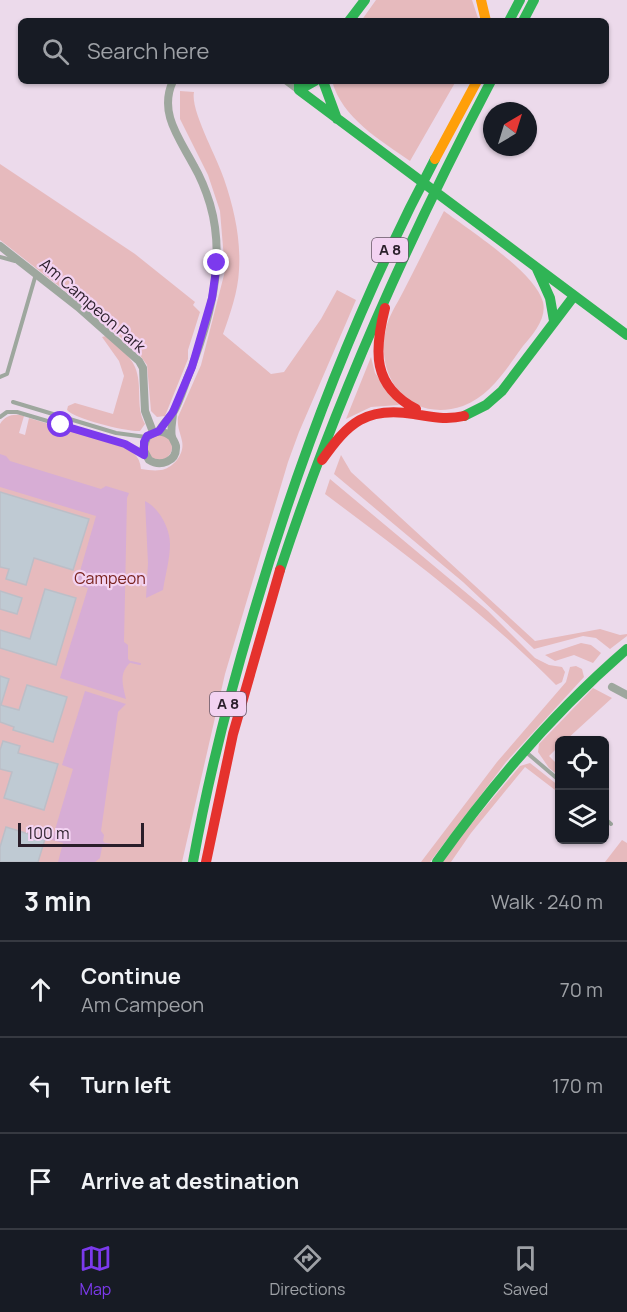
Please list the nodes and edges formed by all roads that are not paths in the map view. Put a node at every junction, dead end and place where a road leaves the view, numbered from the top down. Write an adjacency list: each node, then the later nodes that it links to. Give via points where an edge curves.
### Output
1 (365, 0): 5 (main road)
2 (481, 0): 6 (main road)
3 (520, 0): 7 (main road)
4 (534, 0): 8 (main road)
5 (351, 18)
6 (485, 18)
7 (511, 18)
8 (525, 18)
9 (172, 84): 29 (street, via 169,120 204,186 217,245 215,280 206,320)
10 (324, 84): 16 (main road)
11 (470, 84): 15 (main road)
12 (475, 84): 15 (main road, A 8)
13 (489, 84): 17 (main road, A 8)
14 (299, 85): 16 (main road)
15 (459, 114): 42 (main road, A 8, via 411,205 366,305 299,471 235,676)
16 (338, 119): 21 (main road)
17 (407, 244): 31 (main road, via 384,310 376,351 390,391 406,405); 35 (main road, A 8, via 370,325)
18 (0, 246): 20 (street, Am Campeon Park)
19 (0, 257): 20 (lane)
20 (22, 262): 22 (street, Am Campeon Park)
21 (537, 269): 23 (main road); 24 (main road, via 550,298)
22 (36, 273): 26 (lane, via 7,374); 28 (street, Am Campeon Park, via 139,361 143,368)
23 (574, 296): 24 (main road); 25 (main road)
24 (554, 321): 31 (main road, via 491,402 476,412)
25 (627, 335)
26 (0, 377)
27 (13, 402): 33 (lane, via 116,433)
28 (145, 411): 32 (street, via 156,422); 33 (street, Am Campeon Park)
29 (173, 412): 32 (street); 34 (street)
30 (0, 417): 36 (lane, via 18,412 125,444)
31 (440, 419): 35 (main road, via 399,411 374,412 353,422)
32 (165, 421): 33 (street)
33 (153, 433): 34 (street); 36 (street, via 144,442)
34 (172, 436): 36 (street, via 176,446 170,460 154,463)
35 (323, 451): 43 (main road, A 8, via 309,479 244,689)
36 (144, 455)
37 (627, 649): 40 (main road)
38 (612, 687): 39 (street)
39 (627, 695)
40 (524, 751): 41 (lane); 44 (main road)
41 (555, 776)
42 (194, 862)
43 (206, 862)
44 (437, 862)

